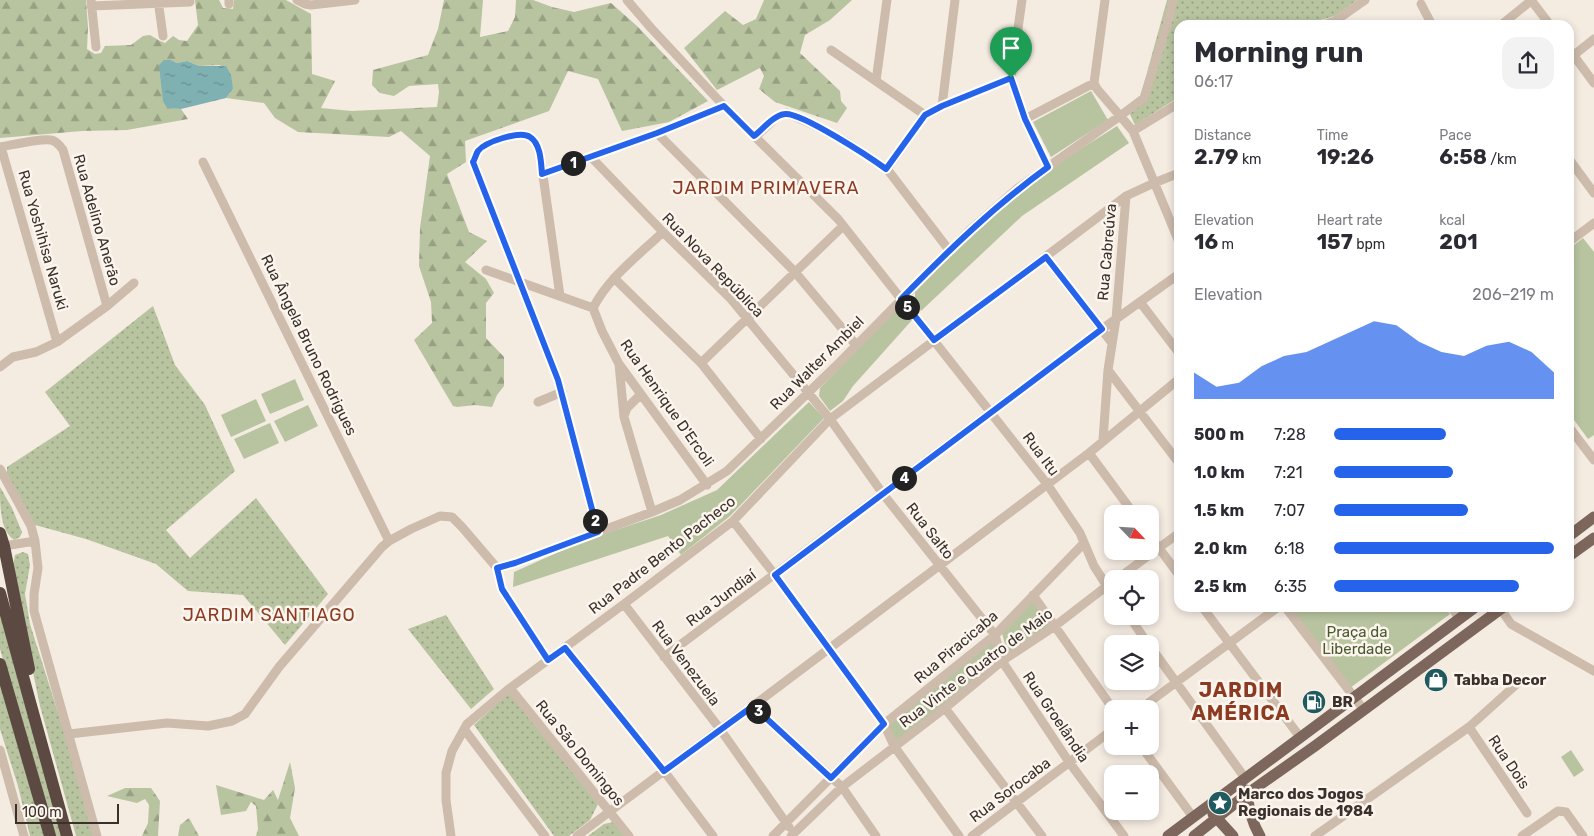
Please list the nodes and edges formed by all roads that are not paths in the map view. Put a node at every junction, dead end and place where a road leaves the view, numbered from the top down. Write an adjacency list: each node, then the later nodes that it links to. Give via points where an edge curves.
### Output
1 (355, 0): 11 (street, via 311,5)
2 (627, 0): 29 (street, Rua Itu)
3 (888, 0): 26 (street)
4 (955, 0): 30 (street)
5 (1022, 0): 25 (street)
6 (1105, 0): 27 (street)
7 (1173, 0): 33 (street, Rua Walter Ambiel, via 1144,98)
8 (1365, 0): 15 (street)
9 (1532, 0): 17 (street); 18 (street)
10 (158, 1): 12 (street); 13 (street); 19 (street)
11 (299, 1)
12 (190, 2)
13 (91, 3): 21 (street)
14 (1420, 4): 16 (street)
15 (1336, 20)
16 (1429, 20)
17 (1507, 20)
18 (1546, 20)
19 (163, 36)
20 (1594, 39): 23 (street)
21 (96, 47)
22 (831, 50): 26 (street)
23 (1574, 52)
24 (1574, 59): 28 (street)
25 (1011, 78): 30 (street); 34 (street)
26 (876, 81): 32 (street)
27 (1094, 83): 33 (street); 34 (street)
28 (1594, 83)
29 (724, 106): 36 (street); 37 (street, Rua Itu)
30 (942, 106): 32 (street)
31 (1174, 106): 35 (street)
32 (925, 115): 43 (street)
33 (1120, 116): 35 (street); 42 (street, Rua Walter Ambiel)
34 (1025, 119): 42 (street)
35 (1132, 131): 46 (street)
36 (657, 133): 39 (street); 57 (street)
37 (754, 136): 43 (street, via 778,116 787,113 848,143); 50 (street, Rua Itu)
38 (0, 147): 65 (street, Rua Adelino Anerão, via 48,140 63,150); 71 (street, Rua Yoshihisa Naruki)
39 (591, 157): 44 (street); 52 (street, Rua Nova República)
40 (203, 162): 110 (street, Rua Ângela Bruno Rodrigues)
41 (1574, 166): 47 (street)
42 (1048, 167): 54 (street, Rua Walter Ambiel, via 1011,194)
43 (886, 169): 54 (street)
44 (542, 174): 60 (street, via 536,143 521,135 486,145 478,151 473,162); 62 (street)
45 (1174, 175): 46 (street, Rua Padre Bento Pacheco)
46 (1154, 183): 48 (street, Rua Padre Bento Pacheco); 51 (street)
47 (1594, 193)
48 (1126, 196): 55 (street, Rua Padre Bento Pacheco); 68 (street, Rua Cabreúva)
49 (1594, 223): 53 (street)
50 (843, 226): 57 (street); 63 (street, Rua Itu)
51 (1174, 230)
52 (663, 232): 58 (street); 67 (street, Rua Nova República)
53 (1574, 238)
54 (949, 250): 63 (street, Rua Walter Ambiel)
55 (1046, 257): 69 (street); 70 (street, Rua Padre Bento Pacheco)
56 (486, 270): 60 (street)
57 (795, 272): 67 (street); 73 (street)
58 (614, 278): 66 (street); 75 (street)
59 (1174, 278): 64 (street, Rua Jundiaí)
60 (519, 281): 62 (street); 80 (street)
61 (134, 282): 65 (street)
62 (560, 296): 66 (street)
63 (901, 299): 70 (street, Rua Itu); 73 (street, Rua Walter Ambiel)
64 (1140, 302): 68 (street, Rua Jundiaí); 74 (street)
65 (107, 306): 71 (street)
66 (593, 308): 76 (street, Rua Henrique D'Ercoli)
67 (747, 318): 75 (street); 81 (street, Rua Nova República)
68 (1116, 319): 69 (street, Rua Jundiaí); 72 (street, Rua Cabreúva)
69 (1102, 329): 72 (street); 84 (street, Rua Jundiaí)
70 (934, 340): 84 (street, Rua Itu); 87 (street, Rua Padre Bento Pacheco)
71 (58, 342): 77 (street, via 36,352 13,357)
72 (1112, 343): 78 (street, Rua Cabreúva)
73 (856, 345): 81 (street, Rua Walter Ambiel)
74 (1174, 346)
75 (701, 363): 89 (street)
76 (619, 364): 82 (street, Rua Henrique D'Ercoli); 86 (street)
77 (0, 367)
78 (1108, 370): 85 (street); 90 (street, Rua Cabreúva)
79 (1174, 383): 85 (street)
80 (562, 392): 83 (street); 104 (street)
81 (808, 393): 87 (street, Rua Nova República); 89 (street, Rua Walter Ambiel)
82 (641, 394): 86 (street); 97 (street, Rua Henrique D'Ercoli)
83 (538, 402)
84 (991, 411): 98 (street, Rua Itu); 99 (street, Rua Jundiaí)
85 (1140, 411): 90 (street); 94 (street)
86 (624, 417): 101 (street)
87 (830, 419): 99 (street, Rua Salto); 103 (street, Rua Padre Bento Pacheco)
88 (1574, 433): 92 (street)
89 (761, 439): 97 (street, Rua Walter Ambiel, via 727,471)
90 (1103, 440): 93 (street)
91 (1594, 443): 92 (street)
92 (1586, 449): 95 (street)
93 (1089, 452): 98 (street); 100 (street)
94 (1174, 457)
95 (1594, 460)
96 (0, 469): 109 (street, via 31,526)
97 (707, 484): 101 (street, Rua Walter Ambiel)
98 (1047, 484): 111 (street, Rua Itu); 115 (street)
99 (883, 494): 115 (street, Rua Salto); 119 (street, Rua Jundiaí)
100 (1127, 505)
101 (652, 512): 104 (street, Rua Walter Ambiel)
102 (1594, 517): 105 (main road)
103 (733, 521): 119 (street); 124 (street, Rua Padre Bento Pacheco)
104 (598, 532): 116 (street, Rua Walter Ambiel)
105 (1574, 532)
106 (1174, 537): 112 (street)
107 (1594, 538): 113 (main road)
108 (2, 540): 109 (street); 154 (highway, via 32,684)
109 (35, 541): 158 (street, via 38,568 34,611)
110 (389, 541): 116 (street, via 440,516 452,517); 158 (street, via 279,667 245,714 232,721 208,726 167,723)
111 (1084, 544): 120 (street, Rua Itu); 123 (street, Rua Piracicaba)
112 (1159, 548): 117 (street)
113 (1574, 552)
114 (1143, 560): 118 (street)
115 (939, 565): 134 (street, Rua Salto); 137 (street)
116 (497, 568): 140 (street, via 502,589)
117 (1174, 568)
118 (1129, 570)
119 (775, 575): 137 (street); 138 (street, Rua Jundiaí)
120 (1104, 578)
121 (1104, 592): 133 (street, Rua Vinte e Quatro de Maio)
122 (0, 593): 154 (highway)
123 (1033, 596): 133 (street); 134 (street, Rua Piracicaba)
124 (624, 604): 136 (street, Rua Padre Bento Pacheco); 138 (street, Rua Venezuela)
125 (1206, 612): 135 (street)
126 (1271, 612): 135 (street)
127 (1289, 612): 147 (street)
128 (1455, 612): 132 (street)
129 (1468, 612): 132 (main road)
130 (1486, 612): 152 (main road)
131 (1504, 612): 143 (street, via 1511,624)
132 (1460, 618): 147 (main road)
133 (1055, 626): 141 (street, Rua Vinte e Quatro de Maio); 148 (street)
134 (995, 635): 141 (street, Rua Salto); 153 (street, Rua Piracicaba)
135 (1229, 642): 144 (street); 160 (street)
136 (565, 648): 140 (street, Rua Padre Bento Pacheco); 165 (street)
137 (829, 648): 150 (street); 153 (street)
138 (664, 657): 157 (street, Rua Venezuela)
139 (1159, 659): 144 (street)
140 (548, 660): 146 (street, Rua Padre Bento Pacheco)
141 (1002, 662): 151 (street, Rua Vinte e Quatro de Maio); 164 (street, Rua Groelândia)
142 (0, 664): 180 (highway)
143 (1594, 671)
144 (1175, 682): 149 (street); 167 (street)
145 (1519, 682): 155 (street)
146 (510, 688): 156 (street, Rua Padre Bento Pacheco); 172 (street, Rua São Domingos)
147 (1354, 697): 152 (street); 160 (main road)
148 (1107, 700)
149 (1152, 700)
150 (753, 706): 157 (street); 166 (street)
151 (945, 708): 161 (street, Rua Vinte e Quatro de Maio); 170 (street)
152 (1364, 710): 169 (main road)
153 (884, 724): 161 (street); 166 (street, Rua Vinte e Quatro de Maio)
154 (37, 726): 181 (highway)
155 (1469, 727): 173 (street, Rua Dois); 198 (street)
156 (464, 729): 177 (street, Rua Padre Bento Pacheco, via 446,773); 184 (street)
157 (720, 730): 165 (street); 176 (street, Rua Venezuela)
158 (69, 734): 182 (street)
159 (1104, 736): 164 (street, Rua Sorocaba)
160 (1300, 737): 167 (main road)
161 (894, 746): 168 (street, Rua Vinte e Quatro de Maio); 190 (street)
162 (0, 750): 179 (street)
163 (1148, 755): 174 (street)
164 (1069, 762): 170 (street, Rua Sorocaba); 193 (street, Rua Groelândia)
165 (664, 771): 172 (street); 187 (street)
166 (831, 778): 168 (street); 176 (street, Rua Vinte e Quatro de Maio)
167 (1244, 778): 169 (main road); 171 (main road)
168 (842, 787): 178 (street, Rua Vinte e Quatro de Maio); 189 (street)
169 (1247, 794): 175 (main road); 197 (main road, via 1253,824)
170 (1016, 802): 191 (street, Rua Sorocaba); 192 (street)
171 (1207, 807): 174 (main road); 175 (main road)
172 (610, 811): 185 (street); 186 (street, Rua São Domingos)
173 (1527, 813)
174 (1193, 817): 194 (main road)
175 (1218, 819): 195 (main road); 196 (main road)
176 (786, 823): 178 (street, Rua Venezuela); 188 (street, Rua Vinte e Quatro de Maio)
177 (451, 831): 183 (street)
178 (793, 835)
179 (24, 836)
180 (50, 836)
181 (68, 836)
182 (97, 836)
183 (458, 836)
184 (546, 836)
185 (577, 836)
186 (629, 836)
187 (713, 836)
188 (773, 836)
189 (876, 836)
190 (959, 836)
191 (972, 836)
192 (1042, 836)
193 (1124, 836)
194 (1168, 836)
195 (1194, 836)
196 (1233, 836)
197 (1260, 836)
198 (1315, 836)
199 (1522, 836): 200 (street, via 1562,811)
200 (1583, 836)

